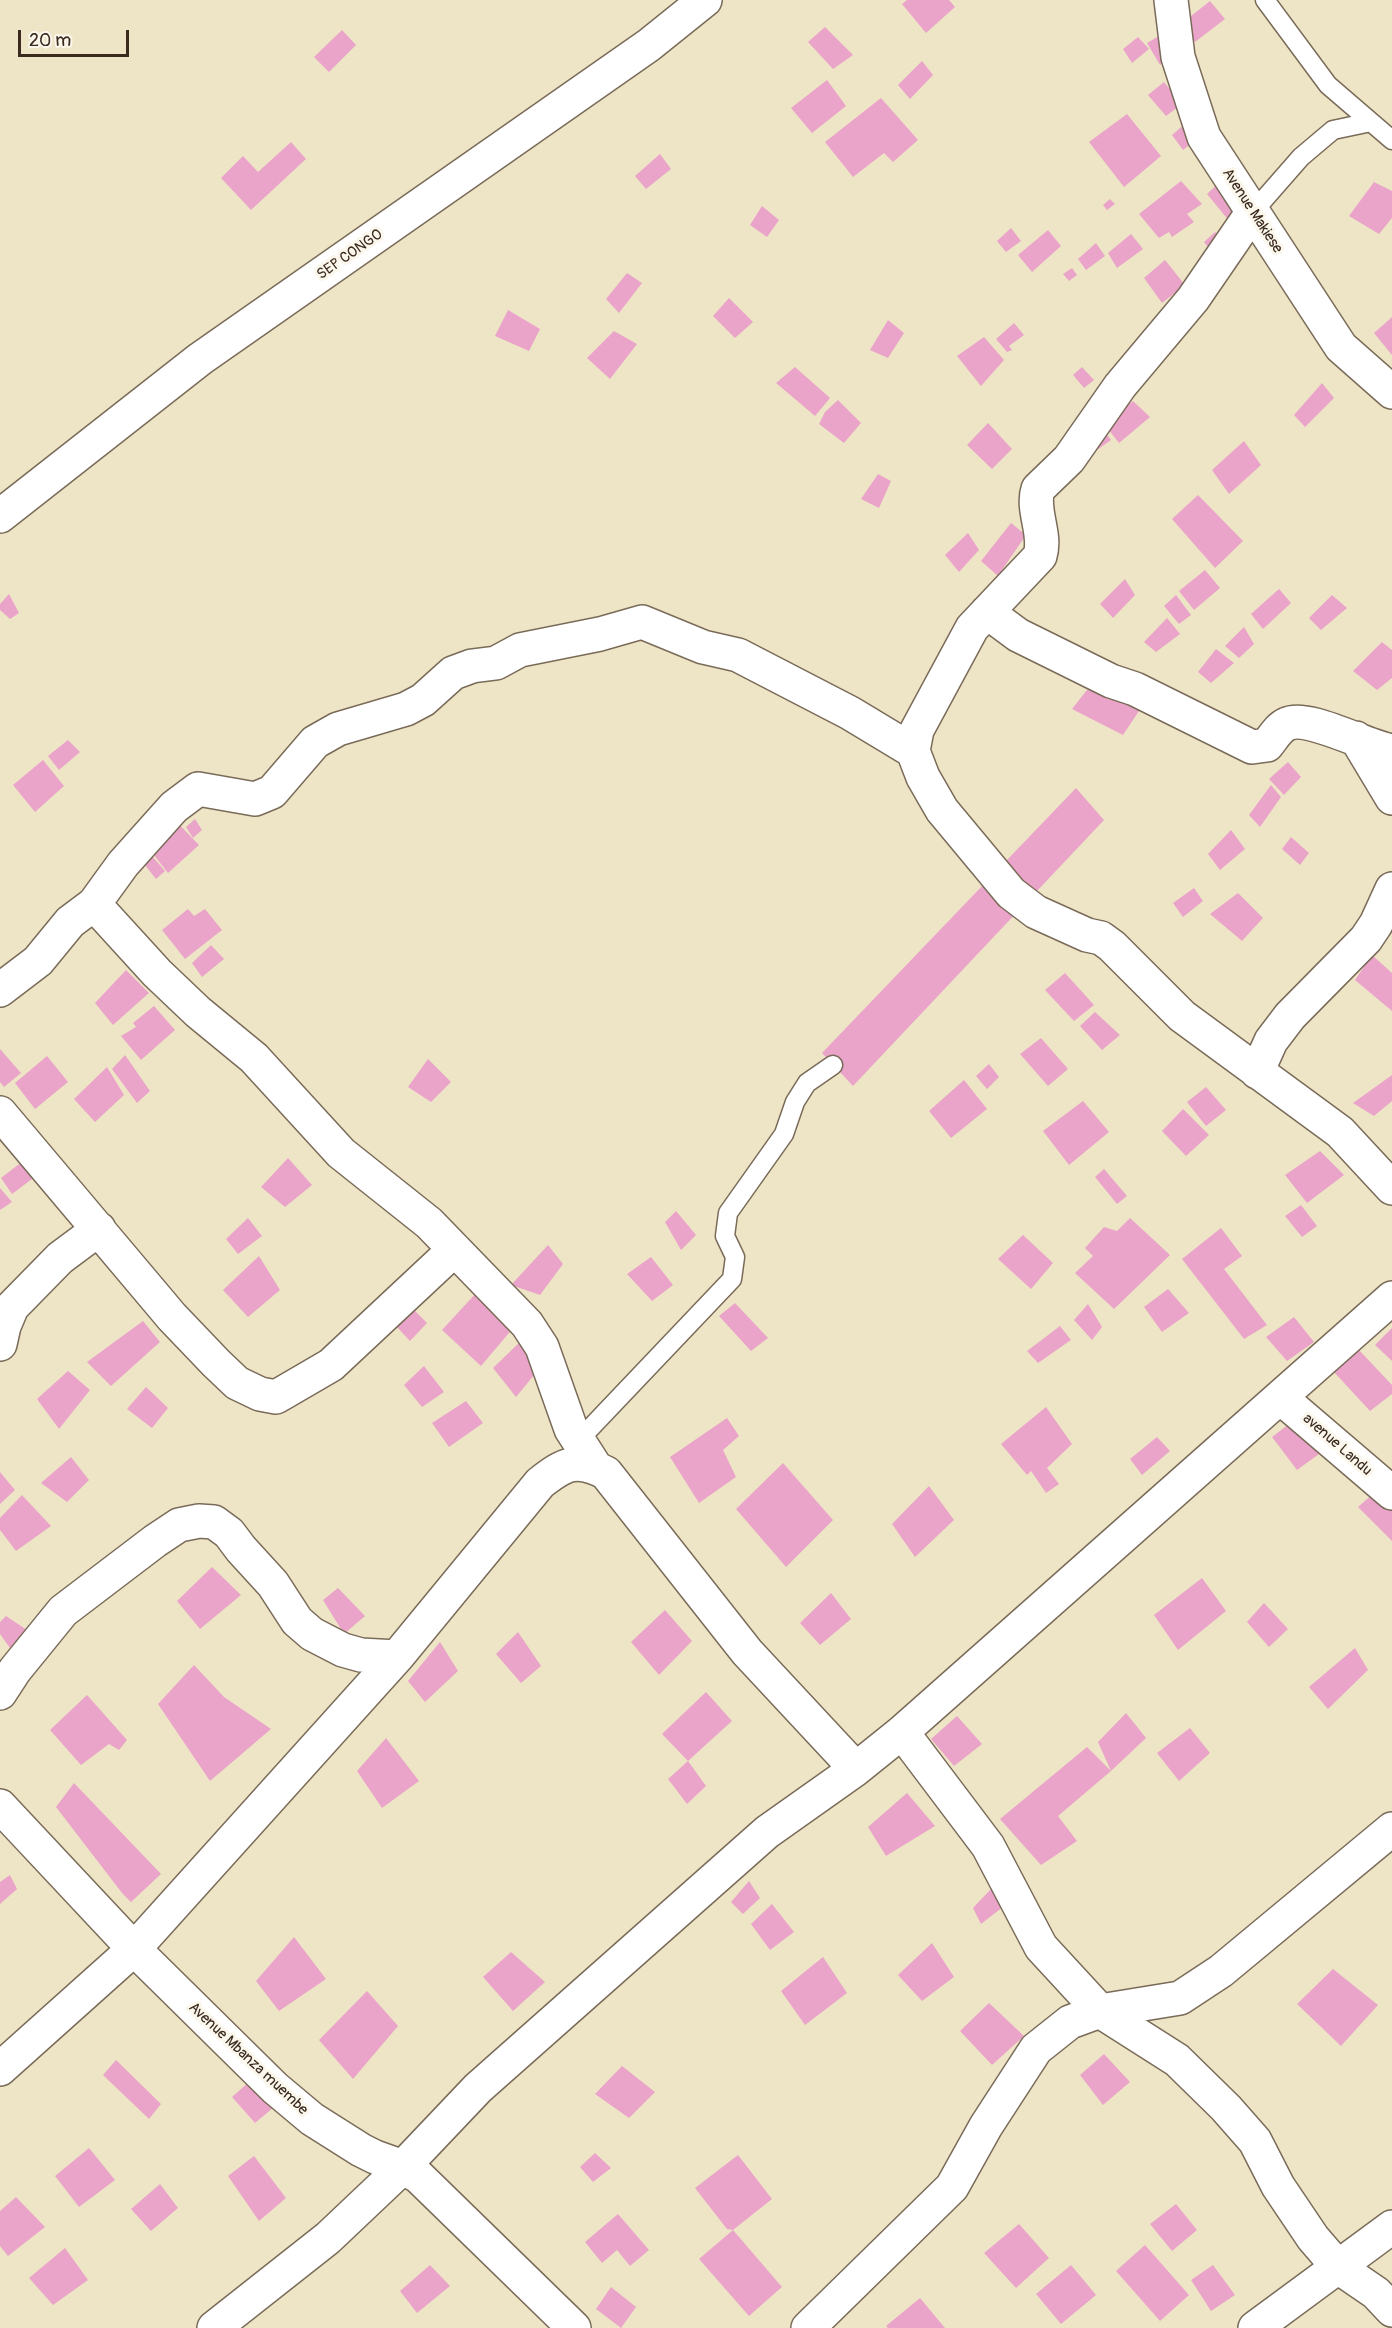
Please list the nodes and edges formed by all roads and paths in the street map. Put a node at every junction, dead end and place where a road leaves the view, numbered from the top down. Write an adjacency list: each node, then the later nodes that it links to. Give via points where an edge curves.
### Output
1 (705, 0): 8 (street, SEP CONGO, via 649,45 200,359)
2 (1171, 0): 6 (street, Avenue Makiese, via 1178,57 1204,137)
3 (1265, 0): 4 (lane, via 1328,85)
4 (1371, 122): 5 (lane); 6 (lane, via 1333,130 1301,157)
5 (1392, 140)
6 (1252, 213): 7 (street, Avenue Makiese, via 1341,347); 9 (street, via 1193,299 1120,386 1069,459 1038,489 1040,556)
7 (1392, 392)
8 (0, 516)
9 (987, 612): 10 (street, via 1018,635 1252,747 1267,745 1289,723); 11 (street, via 953,659 917,730)
10 (1356, 738): 12 (street); 13 (street)
11 (913, 751): 15 (street, via 850,713 738,655 703,647 642,622 520,650 496,663 453,673 423,700 406,709 338,729 315,742 272,792 255,800 198,789 174,807 123,864); 18 (street, via 942,810 1011,893 1036,912 1101,938 1182,1016)
12 (1392, 751)
13 (1392, 798)
14 (1392, 889): 18 (street, via 1366,939 1290,1016 1271,1041)
15 (94, 904): 16 (street, via 70,922 38,961); 22 (street, via 198,1012 261,1065 341,1153 429,1224)
16 (0, 990)
17 (833, 1065): 26 (lane, via 807,1083 795,1102 784,1134 728,1213 725,1236 735,1257 732,1279)
18 (1257, 1072): 20 (street, via 1340,1132)
19 (0, 1113): 21 (street)
20 (1392, 1188)
21 (99, 1229): 22 (street, via 216,1364 237,1383 260,1394 276,1396 331,1365); 24 (street, via 60,1258 12,1307)
22 (454, 1250): 26 (street, via 499,1293 542,1347 561,1405)
23 (1392, 1298): 25 (street)
24 (0, 1344)
25 (1281, 1398): 28 (street, avenue Landu); 31 (street)
26 (578, 1441): 27 (street)
27 (596, 1468): 29 (street, via 572,1464 540,1483); 32 (street, via 616,1485 747,1652)
28 (1392, 1493)
29 (397, 1657): 30 (street, via 361,1655 312,1634 297,1621 273,1584 229,1533 214,1522 200,1521 171,1530 63,1611); 35 (street)
30 (0, 1693)
31 (902, 1732): 32 (street); 36 (street, via 988,1846 1041,1947)
32 (856, 1769): 38 (street, via 767,1832 478,2088)
33 (0, 1806): 35 (street, Avenue Mbanza muembe)
34 (1392, 1829): 36 (street, via 1221,1971 1180,1998)
35 (134, 1949): 37 (street); 38 (street, Avenue Mbanza muembe, via 275,2088 312,2119 375,2157)
36 (1100, 2011): 40 (street, via 1177,2060 1226,2108 1255,2141 1278,2186); 44 (street, via 1070,2022 1036,2049 952,2187)
37 (0, 2069)
38 (403, 2167): 42 (street, via 328,2238); 43 (street, Avenue Mbanza muembe)
39 (1392, 2227): 40 (street)
40 (1338, 2267): 41 (street, via 1376,2293); 45 (street)
41 (1392, 2310)
42 (214, 2328)
43 (574, 2328)
44 (808, 2328)
45 (1255, 2328)

